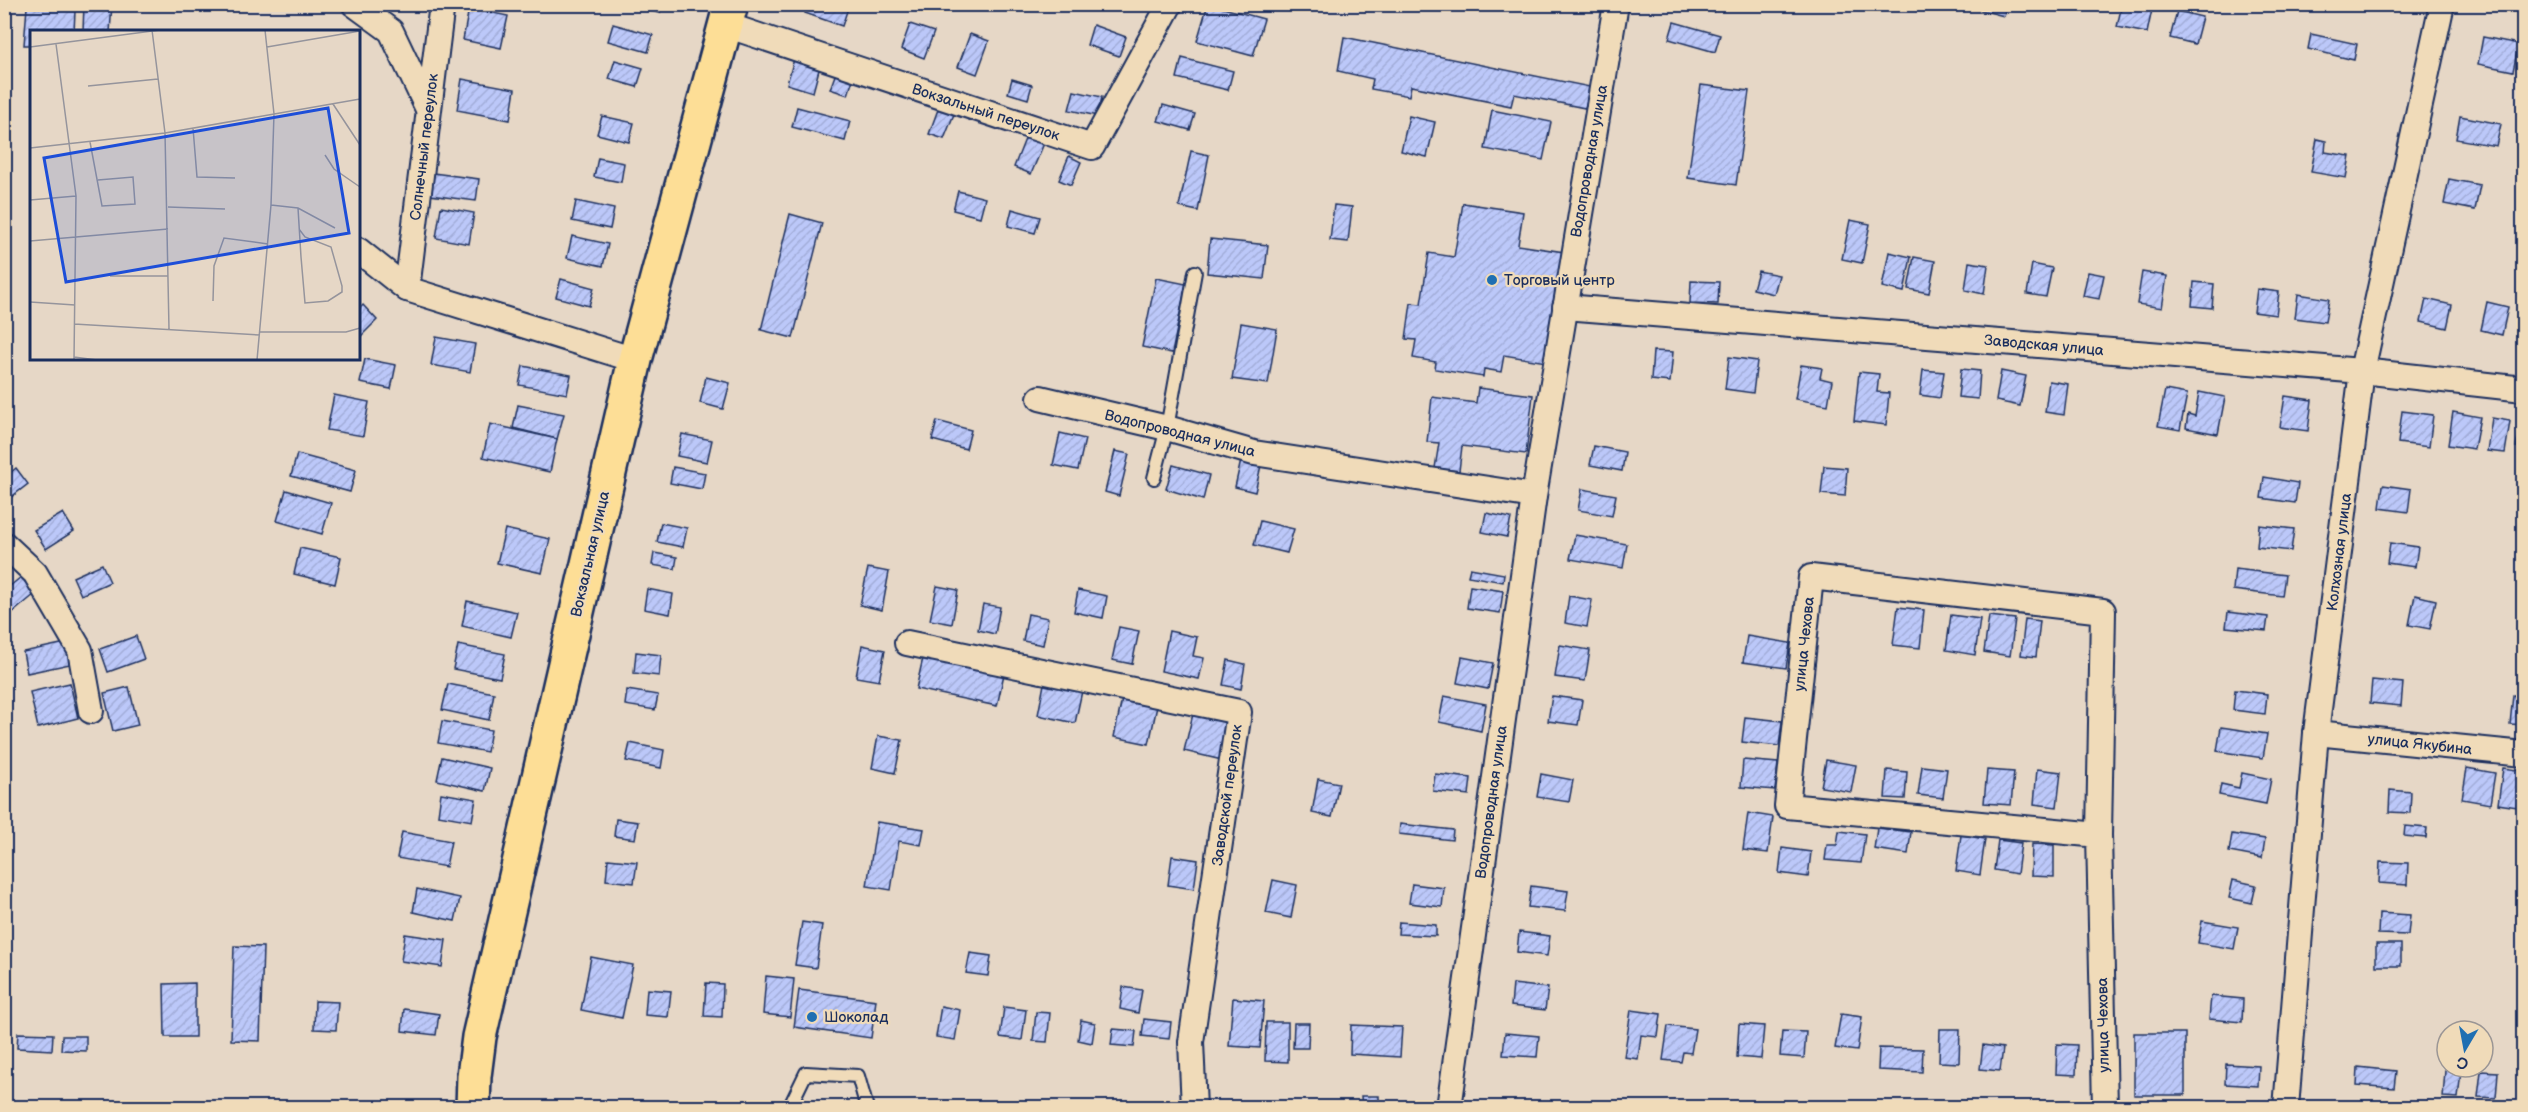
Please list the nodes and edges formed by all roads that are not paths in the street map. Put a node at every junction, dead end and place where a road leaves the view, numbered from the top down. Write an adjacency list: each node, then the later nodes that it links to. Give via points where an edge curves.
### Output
1 (354, 4): 7 (street, via 391,31)
2 (442, 4): 7 (street, Солнечный переулок)
3 (1170, 4): 6 (street, Вокзальный переулок, via 1092,147)
4 (1616, 4): 11 (street, Водопроводная улица)
5 (2442, 4): 13 (street, Колхозная улица)
6 (729, 15): 12 (main road, Вокзальная улица)
7 (428, 110): 10 (street, Солнечный переулок)
8 (360, 252): 10 (street)
9 (1195, 272): 16 (lane)
10 (407, 289): 12 (street)
11 (1564, 307): 13 (street, Заводская улица); 18 (street, Водопроводная улица)
12 (634, 360): 25 (main road, Вокзальная улица, via 479,1037)
13 (2362, 371): 14 (street, Заводская улица); 22 (street, Колхозная улица)
14 (2523, 389)
15 (1040, 398): 16 (street, Водопроводная улица)
16 (1167, 428): 17 (lane); 18 (street, Водопроводная улица, via 1254,453)
17 (1154, 478)
18 (1534, 496): 29 (street, Водопроводная улица)
19 (4, 544): 21 (street, via 34,573 80,650)
20 (907, 643): 28 (street, Заводской переулок, via 1239,712 1191,1042)
21 (91, 711)
22 (2316, 734): 23 (street, улица Якубина); 31 (street, Колхозная улица)
23 (2523, 754)
24 (2099, 835): 24 (street, улица Чехова, via 1787,806 1811,577 2103,611); 30 (street, улица Чехова)
25 (473, 1107)
26 (789, 1107): 27 (lane, via 806,1073 858,1076)
27 (867, 1107)
28 (1194, 1107)
29 (1449, 1107)
30 (2105, 1107)
31 (2286, 1107)

